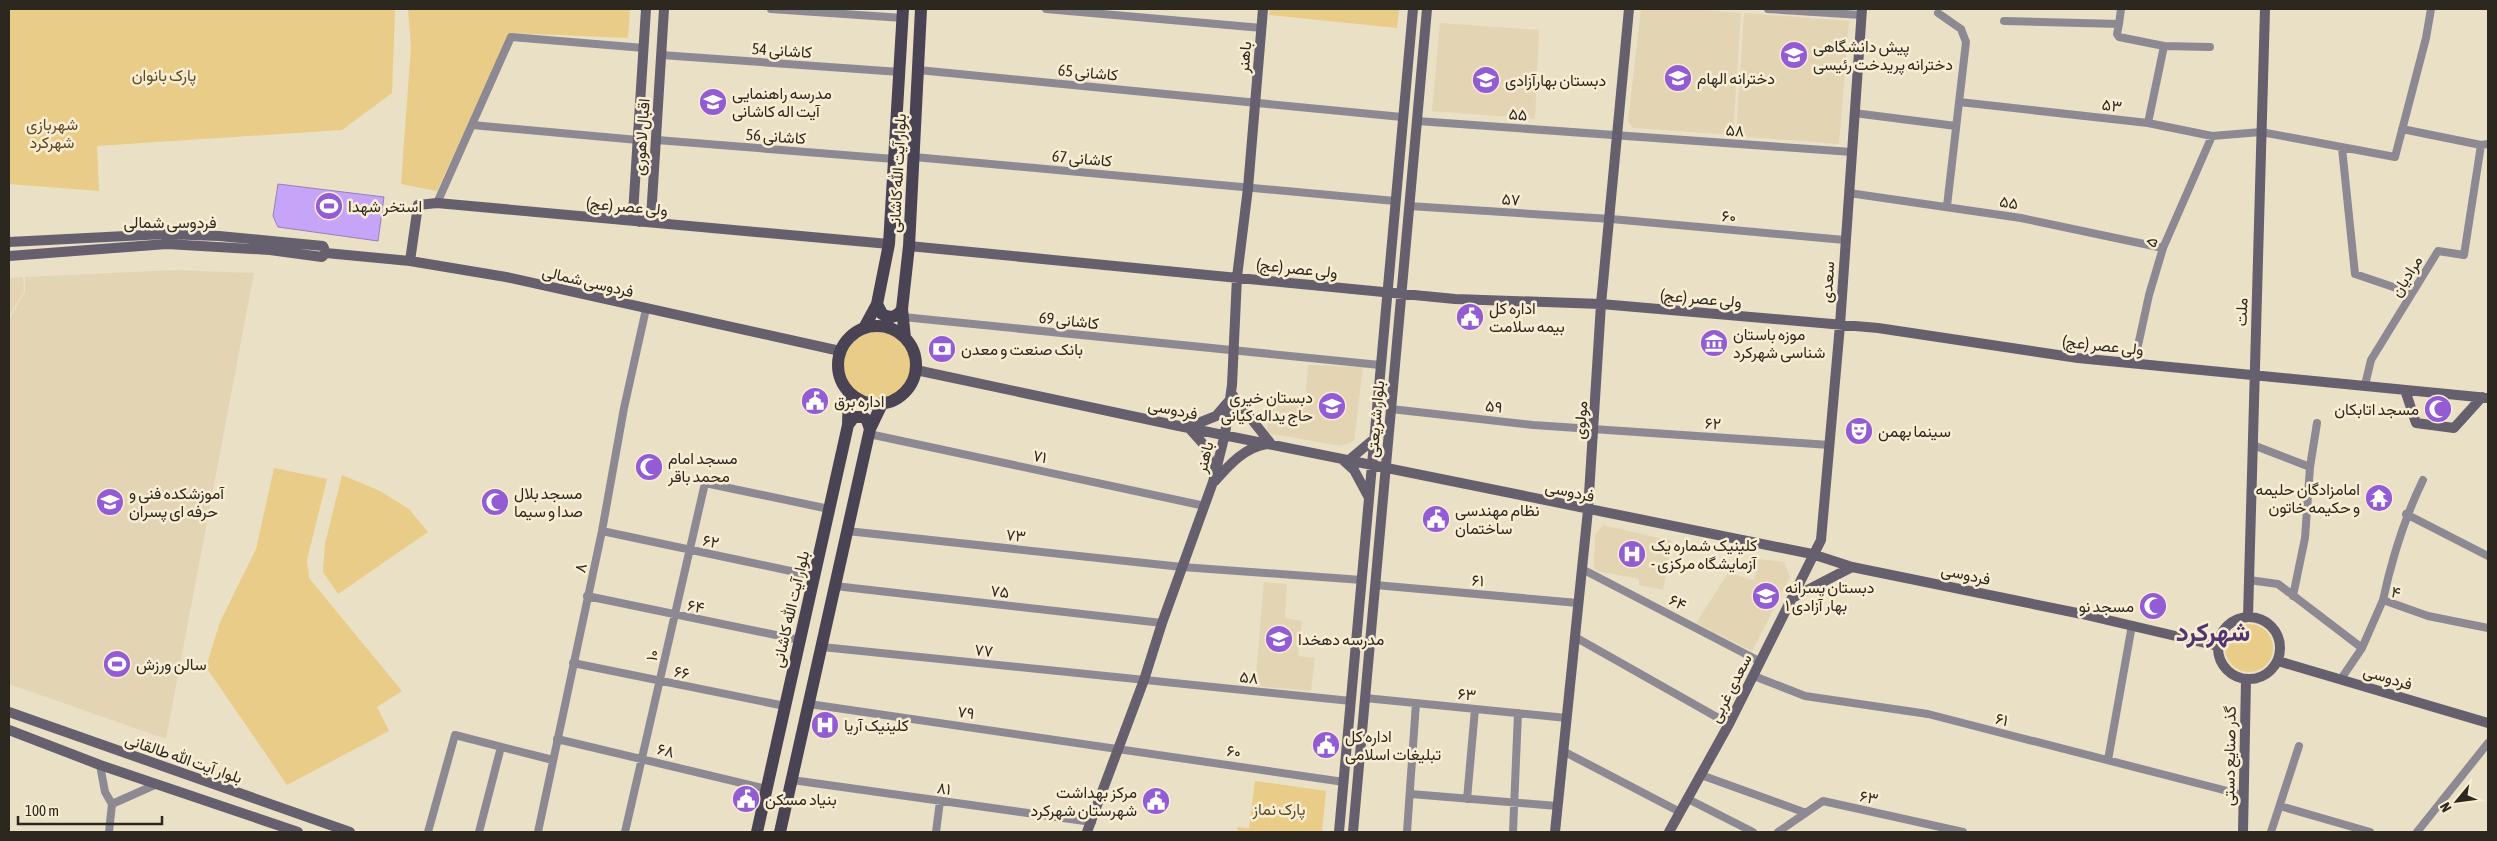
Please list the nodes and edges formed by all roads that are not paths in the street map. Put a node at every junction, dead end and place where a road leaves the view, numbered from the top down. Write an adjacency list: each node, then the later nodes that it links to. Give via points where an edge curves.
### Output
1 (646, 9): 22 (main road, اقبال لاهوری)
2 (664, 9): 23 (main road, اقبال لاهوری)
3 (771, 9): 15 (street)
4 (921, 9): 24 (main road, بلوار آیت الله کاشانی)
5 (1046, 9): 19 (street)
6 (1263, 9): 19 (main road, باهنر)
7 (1413, 9): 29 (main road, بلوار شریعتی)
8 (1427, 9): 30 (main road, بلوار شریعتی)
9 (1629, 9): 36 (main road, مولوی)
10 (1768, 9): 14 (street)
11 (2121, 9): 18 (street)
12 (2265, 9): 35 (main road, ملت)
13 (2431, 9): 34 (street)
14 (1861, 12): 28 (main road, سعدی)
15 (903, 13): 25 (main road, بلوار آیت الله کاشانی)
16 (1938, 13): 27 (street, via 1961,29 1964,36)
17 (2004, 21): 18 (street)
18 (2119, 24): 20 (street, via 2118,36)
19 (1262, 28): 26 (main road, باهنر)
20 (2164, 46): 21 (street); 31 (street)
21 (2210, 47)
22 (644, 48): 32 (street, via 511,37); 38 (main road, اقبال لاهوری)
23 (661, 55): 25 (street, کاشانی 54); 39 (main road, اقبال لاهوری)
24 (918, 70): 26 (street, کاشانی 65); 43 (main road, بلوار آیت الله کاشانی)
25 (900, 72): 44 (main road, بلوار آیت الله کاشانی)
26 (1255, 101): 29 (street, کاشانی 65); 45 (main road, باهنر)
27 (1959, 102): 31 (street, ۵۳); 33 (street)
28 (1854, 113): 33 (street); 42 (main road, سعدی)
29 (1402, 117): 47 (main road, بلوار شریعتی)
30 (1417, 121): 36 (street, ۵۵); 49 (main road, بلوار شریعتی)
31 (2148, 123): 37 (street, ۵۳)
32 (472, 125): 38 (street); 48 (street)
33 (1956, 126): 50 (street)
34 (2402, 129): 40 (street); 41 (street, ۵۳, via 2395,157)
35 (2261, 132): 37 (street, ۵۳); 41 (street, ۵۳); 77 (main road, ملت)
36 (1617, 135): 42 (street, ۵۸); 51 (main road, مولوی)
37 (2212, 136): 57 (street, ۵)
38 (638, 140): 52 (main road, اقبال لاهوری, via 633,214)
39 (656, 140): 44 (street, کاشانی 56); 52 (main road, اقبال لاهوری, via 651,218)
40 (2484, 144): 63 (street, مرادیان, via 2464,255 2438,251)
41 (2342, 148): 63 (street, via 2355,274)
42 (1852, 152): 46 (main road, سعدی)
43 (914, 157): 45 (street, کاشانی 67); 56 (main road, بلوار آیت الله کاشانی)
44 (894, 159): 55 (main road, بلوار آیت الله کاشانی)
45 (1248, 188): 47 (street, کاشانی 67); 61 (main road, باهنر)
46 (1849, 193): 50 (street, ۵۵); 53 (main road, سعدی)
47 (1395, 201): 62 (main road, بلوار شریعتی)
48 (436, 203): 52 (main road, ولی عصر (عج)); 60 (main road, via 418,205)
49 (1409, 206): 51 (street, ۵۷); 64 (main road, بلوار شریعتی)
50 (1947, 206): 57 (street, ۵۵)
51 (1611, 219): 53 (street, ۶۰); 66 (main road, مولوی)
52 (639, 222): 55 (main road, ولی عصر (عج))
53 (1845, 240): 69 (main road, سعدی)
54 (9, 242): 58 (main road, فردوسی شمالی, via 165,234 323,246)
55 (889, 244): 65 (main road, بلوار آیت الله کاشانی)
56 (909, 246): 61 (main road, ولی عصر (عج)); 68 (main road, بلوار آیت الله کاشانی)
57 (2163, 248): 74 (street, ۵)
58 (326, 253): 59 (main road, فردوسی شمالی, via 322,257 166,244); 60 (main road, فردوسی شمالی)
59 (9, 256)
60 (410, 261): 67 (main road, فردوسی شمالی, via 506,277)
61 (1236, 277): 62 (main road, ولی عصر (عج)); 73 (main road, باهنر)
62 (1387, 292): 64 (main road, ولی عصر (عج)); 75 (main road, بلوار شریعتی)
63 (2411, 293): 78 (street, مرادیان, via 2372,360)
64 (1401, 294): 66 (main road, ولی عصر (عج)); 84 (main road, بلوار شریعتی)
65 (877, 304): 68 (main road, via 882,314 890,317); 70 (main road, بلوار آیت الله کاشانی)
66 (1601, 304): 69 (main road, ولی عصر (عج)); 88 (main road, مولوی)
67 (646, 309): 72 (main road, فردوسی شمالی); 107 (street, ۸)
68 (903, 313): 71 (main road, بلوار آیت الله کاشانی); 73 (street, کاشانی 69)
69 (1840, 325): 74 (main road, ولی عصر (عج)); 93 (main road, سعدی)
70 (864, 328): 71 (main road, via 886,327); 72 (main road, via 850,337)
71 (905, 338): 76 (main road, via 913,350)
72 (840, 351): 80 (main road, via 838,372)
73 (1233, 351): 75 (street, کاشانی 69); 81 (main road, باهنر)
74 (2134, 364): 77 (main road, ولی عصر (عج))
75 (1380, 365): 91 (main road, بلوار شریعتی)
76 (916, 370): 83 (main road, via 905,392); 87 (main road, فردوسی)
77 (2254, 375): 78 (main road, ولی عصر (عج)); 94 (main road, ملت)
78 (2365, 386): 79 (main road, ولی عصر (عج))
79 (2405, 390): 82 (main road, ولی عصر (عج)); 82 (main road, via 2416,423 2454,428)
80 (849, 393): 83 (main road, via 862,402); 86 (main road, بلوار آیت الله کاشانی)
81 (1231, 393): 87 (main road, via 1220,413 1203,423); 90 (main road, باهنر); 92 (main road)
82 (2485, 397)
83 (882, 404): 89 (main road)
84 (1391, 409): 88 (street, ۵۹, via 1533,425); 98 (main road, بلوار شریعتی)
85 (2317, 423): 97 (street)
86 (848, 425): 89 (main road, via 859,416 866,420); 103 (main road, بلوار آیت الله کاشانی)
87 (1188, 426): 90 (main road, فردوسی); 100 (main road, via 1208,453 1213,467)
88 (1595, 427): 93 (street, ۶۲); 104 (main road, مولوی)
89 (870, 431): 102 (street, ۷۱); 106 (main road)
90 (1225, 434): 92 (main road, فردوسی); 100 (main road, باهنر)
91 (1374, 440): 95 (main road); 96 (main road, بلوار شریعتی)
92 (1271, 444): 95 (main road, فردوسی); 100 (main road, via 1253,448 1239,457)
93 (1830, 445): 109 (main road, سعدی, via 1821,540)
94 (2252, 445): 97 (street); 116 (main road, ملت)
95 (1345, 460): 96 (main road, فردوسی); 101 (main road)
96 (1372, 465): 98 (main road, فردوسی); 101 (main road, بلوار شریعتی)
97 (2310, 467): 120 (street, via 2305,538)
98 (1386, 468): 104 (main road, فردوسی); 117 (main road, بلوار شریعتی)
99 (2423, 480): 105 (street)
100 (1213, 483): 102 (main road, باهنر)
101 (1369, 498): 115 (main road, بلوار شریعتی)
102 (1205, 506): 111 (main road, باهنر)
103 (829, 509): 108 (street, ۱۰, via 705,482); 114 (main road, بلوار آیت الله کاشانی)
104 (1588, 510): 109 (main road, فردوسی); 113 (main road, مولوی)
105 (2406, 514): 110 (street); 122 (street)
106 (848, 530): 111 (street, ۷۳); 118 (main road)
107 (602, 531): 108 (street, ۶۲); 119 (street, ۸)
108 (689, 550): 114 (street, ۶۲); 124 (street, ۱۰)
109 (1812, 554): 112 (main road, فردوسی); 121 (main road, سعدی غربی)
110 (2488, 556)
111 (1182, 567): 115 (street, ۷۳); 126 (main road, باهنر)
112 (1852, 567): 121 (main road); 127 (main road, فردوسی)
113 (1582, 570): 123 (main road, مولوی); 135 (street, ۶۴)
114 (814, 576): 130 (main road, بلوار آیت الله کاشانی)
115 (1362, 580): 143 (main road, بلوار شریعتی)
116 (2249, 580): 120 (street, via 2278,584); 125 (main road, ملت)
117 (1375, 584): 123 (street, ۶۱); 142 (main road, بلوار شریعتی)
118 (835, 586): 126 (street, ۷۵); 132 (main road)
119 (588, 596): 124 (street, ۶۴); 136 (street, ۸)
120 (2294, 596): 133 (street)
121 (1794, 597): 135 (main road, سعدی غربی)
122 (2383, 600): 128 (street, ۴, via 2428,616); 133 (street, ۴)
123 (1578, 603): 129 (main road, مولوی)
124 (675, 615): 130 (street, ۶۴); 141 (street, ۱۰)
125 (2248, 617): 131 (main road, via 2239,618 2224,629); 134 (main road, via 2258,618 2276,630 2281,651)
126 (1162, 623): 139 (main road, باهنر)
127 (2132, 626): 131 (main road, فردوسی); 164 (street)
128 (2488, 628)
129 (1575, 637): 150 (main road, مولوی); 152 (street)
130 (800, 640): 146 (main road, بلوار آیت الله کاشانی)
131 (2218, 646): 140 (main road, via 2222,664 2228,672)
132 (822, 647): 139 (street, ۷۷); 145 (main road)
133 (2362, 648): 138 (street, ۴)
134 (2278, 661): 138 (main road, فردوسی); 140 (main road, via 2262,678)
135 (1761, 662): 137 (main road, سعدی غربی)
136 (573, 663): 141 (street, ۶۶); 155 (street, ۸)
137 (1754, 676): 152 (main road, سعدی غربی); 164 (street, ۶۱, via 1805,696 1928,714)
138 (2341, 679): 151 (main road, فردوسی)
139 (1144, 680): 143 (street, ۵۸); 160 (main road, باهنر)
140 (2246, 680): 172 (main road, گذر صنایع دستی)
141 (660, 682): 146 (street, ۶۶); 162 (street, ۱۰)
142 (1365, 698): 144 (street, ۶۳); 197 (main road, بلوار شریعتی)
143 (1351, 701): 168 (main road, بلوار شریعتی)
144 (1416, 703): 147 (street, ۶۳); 171 (street)
145 (809, 704): 156 (main road); 160 (street, ۷۹)
146 (786, 706): 154 (main road, بلوار آیت الله کاشانی)
147 (1475, 709): 149 (street, ۶۳); 173 (street)
148 (9, 712): 185 (main road, بلوار آیت الله طالقانی)
149 (1518, 713): 150 (street, ۶۳); 176 (street)
150 (1567, 718): 161 (main road, مولوی)
151 (2488, 723)
152 (1729, 724): 166 (main road, سعدی غربی)
153 (9, 730): 165 (main road, بلوار آیت الله طالقانی)
154 (778, 738): 170 (main road, بلوار آیت الله کاشانی); 191 (main road, via 783,751)
155 (557, 739): 162 (street, ۶۸); 163 (street, ۸)
156 (800, 742): 167 (main road); 192 (main road, via 791,752)
157 (2488, 743): 208 (street)
158 (2299, 746): 179 (street)
159 (501, 747): 163 (street); 186 (street, via 455,735); 187 (street)
160 (1119, 748): 168 (street, ۶۰); 182 (main road, باهنر)
161 (1563, 751): 178 (main road, مولوی); 180 (street)
162 (643, 758): 170 (street, ۶۸); 189 (street, ۱۰)
163 (553, 760): 188 (street, ۸)
164 (2108, 760): 172 (street, ۶۱)
165 (100, 765): 169 (main road, بلوار آیت الله طالقانی); 177 (street)
166 (1701, 775): 174 (main road, سعدی غربی); 181 (street)
167 (792, 780): 175 (street, ۸۱); 193 (main road)
168 (1344, 782): 196 (main road, بلوار شریعتی)
169 (157, 784): 177 (street); 184 (main road, بلوار آیت الله طالقانی)
170 (767, 789): 190 (main road, بلوار آیت الله کاشانی)
171 (1411, 794): 173 (street); 198 (street)
172 (2243, 795): 205 (main road, گذر صنایع دستی)
173 (1467, 798): 176 (street)
174 (1688, 799): 180 (main road, سعدی غربی); 202 (street)
175 (940, 801): 182 (street, ۸۱); 194 (street)
176 (1515, 803): 178 (street); 199 (street)
177 (112, 804): 183 (street)
178 (1558, 806): 200 (main road, مولوی)
179 (2280, 806): 206 (street); 207 (street)
180 (1680, 812): 201 (main road, سعدی غربی)
181 (1806, 813): 203 (street, ۶۳); 204 (street, ۶۳, via 1823,801)
182 (1092, 822): 195 (main road, باهنر)
183 (109, 832)
184 (298, 832)
185 (350, 832)
186 (428, 832)
187 (479, 832)
188 (538, 832)
189 (625, 832)
190 (757, 832)
191 (764, 832)
192 (773, 832)
193 (780, 832)
194 (936, 832)
195 (1087, 832)
196 (1339, 832)
197 (1353, 832)
198 (1407, 832)
199 (1513, 832)
200 (1555, 832)
201 (1669, 832)
202 (1753, 832)
203 (1778, 832)
204 (1963, 832)
205 (2243, 832)
206 (2271, 832)
207 (2370, 832)
208 (2417, 832)

